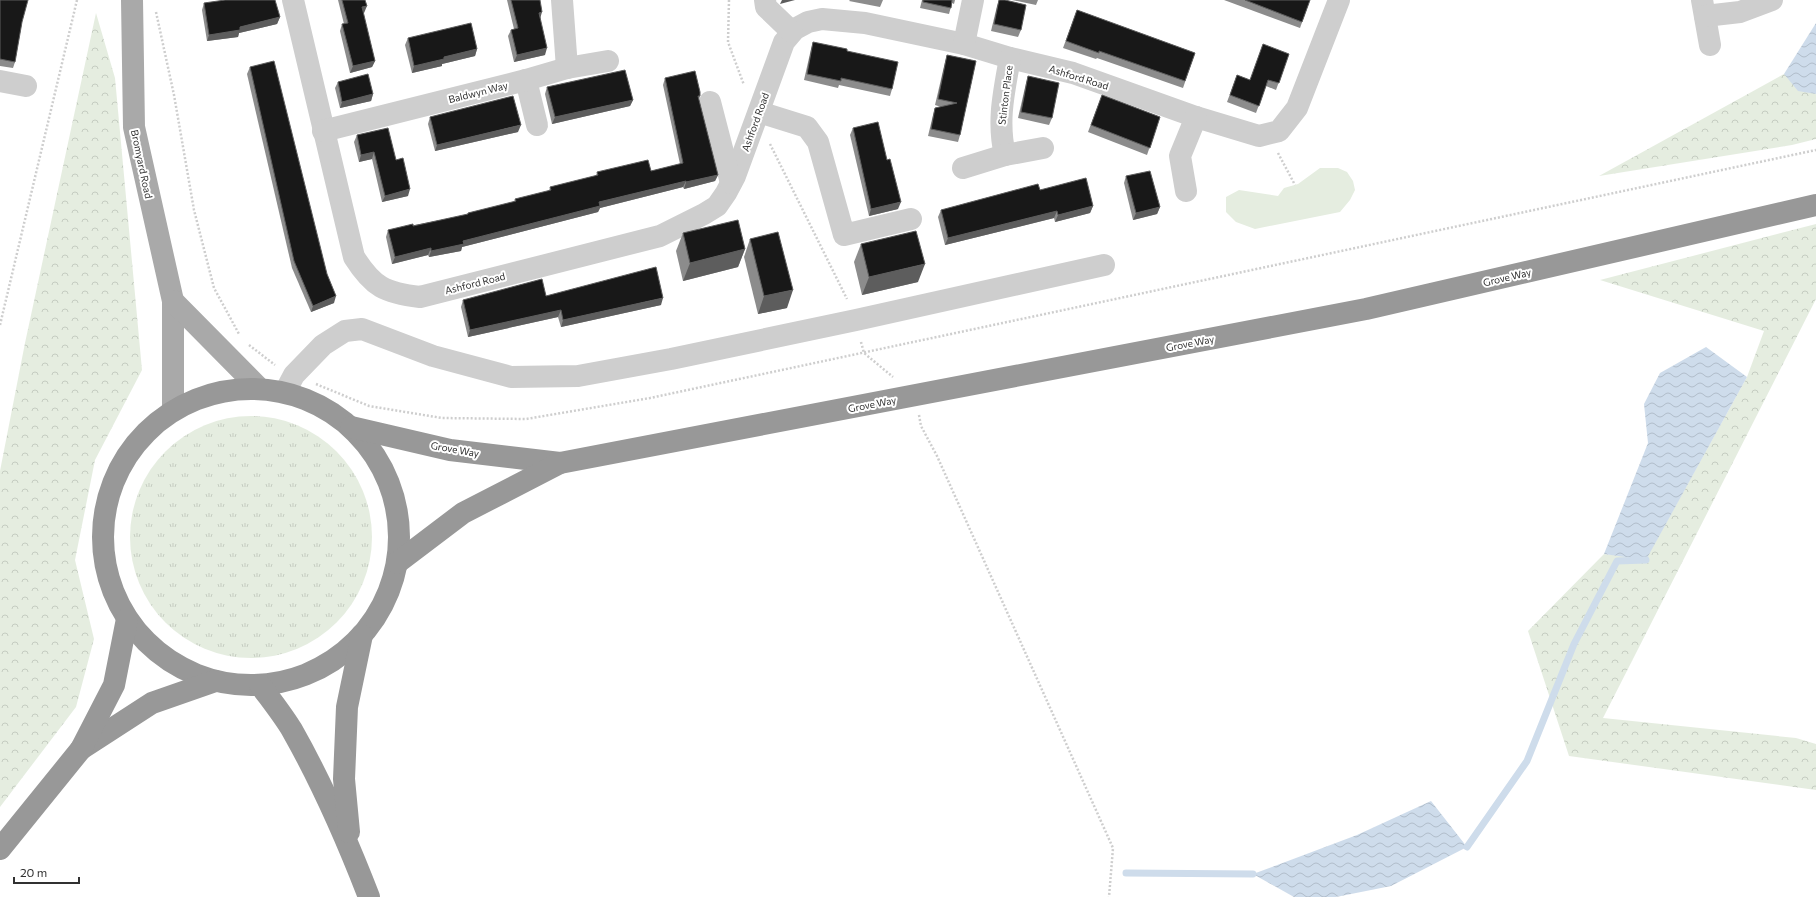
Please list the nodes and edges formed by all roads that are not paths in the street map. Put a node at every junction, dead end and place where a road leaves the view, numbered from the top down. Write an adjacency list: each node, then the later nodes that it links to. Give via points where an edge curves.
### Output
1 (132, 0): 31 (main road, Bromyard Road, via 134,127)
2 (293, 0): 22 (street, Ashford Road)
3 (562, 0): 14 (street)
4 (765, 0): 9 (street, via 766,7)
5 (973, 0): 10 (street)
6 (1339, 0): 20 (street, Ashford Road, via 1297,108 1279,131 1259,136)
7 (1772, 0): 8 (street, via 1740,12)
8 (1704, 8): 11 (street)
9 (792, 32): 10 (street, Ashford Road, via 808,22 822,19 844,20); 19 (street, Ashford Road, via 784,42)
10 (964, 44): 12 (street, Ashford Road)
11 (1710, 45)
12 (1010, 58): 20 (street, Ashford Road, via 1073,73); 24 (street, Stinton Place, via 1002,101 1000,136)
13 (608, 61): 14 (street, Baldwyn Way)
14 (567, 68): 16 (street, Baldwyn Way)
15 (0, 80): 17 (street)
16 (526, 80): 21 (street); 22 (street, Baldwyn Way)
17 (26, 86)
18 (710, 102): 26 (street)
19 (758, 115): 26 (street, Ashford Road); 29 (street, via 807,127 818,142 844,235)
20 (1196, 117): 27 (street, via 1180,156)
21 (537, 126)
22 (323, 131): 26 (street, Ashford Road, via 354,257 365,275 382,288 400,295 420,297 660,236 717,206)
23 (1043, 148): 24 (street)
24 (1005, 155): 25 (street)
25 (963, 168)
26 (731, 184)
27 (1186, 191)
28 (1816, 205): 36 (highway, Grove Way, via 1366,309)
29 (911, 219)
30 (1104, 265): 32 (street, via 856,320 578,376 511,377 434,356 362,329 351,330 323,345)
31 (173, 301): 33 (main road); 34 (main road, Bromyard Road)
32 (290, 383): 33 (highway); 35 (highway, via 309,400)
33 (259, 388): 34 (highway, via 229,390 207,395)
34 (173, 410): 38 (highway, via 137,442 111,491 103,530 108,577)
35 (352, 427): 36 (highway, Grove Way, via 450,450); 37 (highway, via 376,456 392,490 399,526)
36 (560, 464): 37 (highway, Grove Way, via 463,513)
37 (397, 563): 39 (highway, via 384,601)
38 (127, 620): 40 (highway, via 157,652 181,668); 42 (highway, via 114,685)
39 (362, 635): 41 (highway, via 333,660 298,678); 43 (highway, via 347,707 344,779)
40 (215, 681): 41 (highway); 42 (highway, via 152,703)
41 (260, 685): 43 (highway, via 291,729)
42 (81, 750): 44 (highway)
43 (350, 847): 45 (highway)
44 (0, 849)
45 (369, 897)

